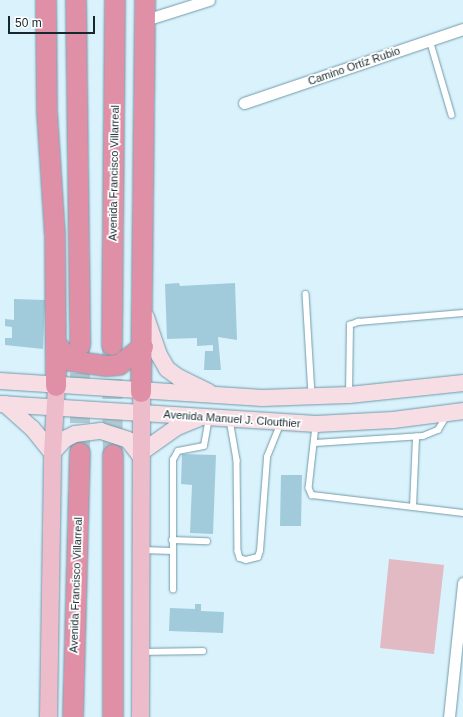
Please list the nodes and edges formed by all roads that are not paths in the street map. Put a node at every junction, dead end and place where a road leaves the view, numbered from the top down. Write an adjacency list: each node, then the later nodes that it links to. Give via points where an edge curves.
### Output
1 (46, 0): 14 (highway, via 45,33 55,236)
2 (76, 0): 15 (highway)
3 (115, 0): 16 (highway, Avenida Francisco Villarreal)
4 (146, 0): 6 (highway)
5 (209, 0): 6 (street)
6 (145, 29): 12 (highway)
7 (463, 29): 8 (street, Camino Ortíz Rubio)
8 (430, 40): 9 (street, Camino Ortíz Rubio); 10 (lane)
9 (244, 103)
10 (452, 115)
11 (306, 294): 24 (lane)
12 (144, 312): 17 (highway); 23 (main road, via 159,355 168,369 178,377)
13 (463, 312): 22 (lane, via 358,322 350,325)
14 (57, 345): 17 (highway, via 71,360 107,366 119,365); 20 (highway)
15 (80, 345)
16 (112, 345)
17 (143, 347): 21 (highway)
18 (0, 381): 20 (main road, Avenida Manuel J. Clouthier)
19 (463, 384): 22 (main road, Avenida Manuel J. Clouthier)
20 (56, 386): 21 (main road, Avenida Manuel J. Clouthier); 26 (main road)
21 (141, 392): 23 (main road, Avenida Manuel J. Clouthier); 28 (main road)
22 (349, 395): 24 (main road, Avenida Manuel J. Clouthier)
23 (218, 396): 24 (main road, Avenida Manuel J. Clouthier)
24 (312, 397)
25 (3, 404): 26 (main road, Avenida Manuel J. Clouthier); 35 (main road, via 32,428)
26 (55, 408): 28 (main road, Avenida Manuel J. Clouthier); 35 (main road)
27 (456, 412): 32 (main road, Avenida Manuel J. Clouthier, via 393,420); 33 (lane, via 438,430)
28 (141, 413): 29 (main road, Avenida Manuel J. Clouthier); 37 (main road)
29 (205, 418): 30 (main road, Avenida Manuel J. Clouthier); 37 (main road, via 177,427); 41 (lane, via 204,446 178,451 174,455)
30 (230, 420): 31 (main road, Avenida Manuel J. Clouthier); 31 (lane, via 237,460 238,551 240,558 246,560 258,557 260,551 267,457)
31 (282, 422): 32 (main road, Avenida Manuel J. Clouthier)
32 (316, 424): 34 (lane)
33 (416, 437): 34 (lane); 39 (lane)
34 (315, 443): 39 (lane, via 309,488 312,496)
35 (52, 453): 37 (main road, via 65,439 75,434 101,431 128,440); 50 (main road)
36 (80, 453): 49 (highway, Avenida Francisco Villarreal)
37 (139, 454): 43 (main road)
38 (113, 455): 51 (highway)
39 (413, 507): 40 (lane)
40 (463, 513)
41 (172, 540): 42 (lane); 44 (lane)
42 (207, 541)
43 (140, 550): 44 (lane); 48 (main road)
44 (172, 551): 46 (lane)
45 (463, 583): 53 (street)
46 (174, 590)
47 (203, 651): 48 (lane)
48 (140, 652): 52 (main road)
49 (72, 714)
50 (48, 717)
51 (113, 717)
52 (140, 717)
53 (449, 717)

